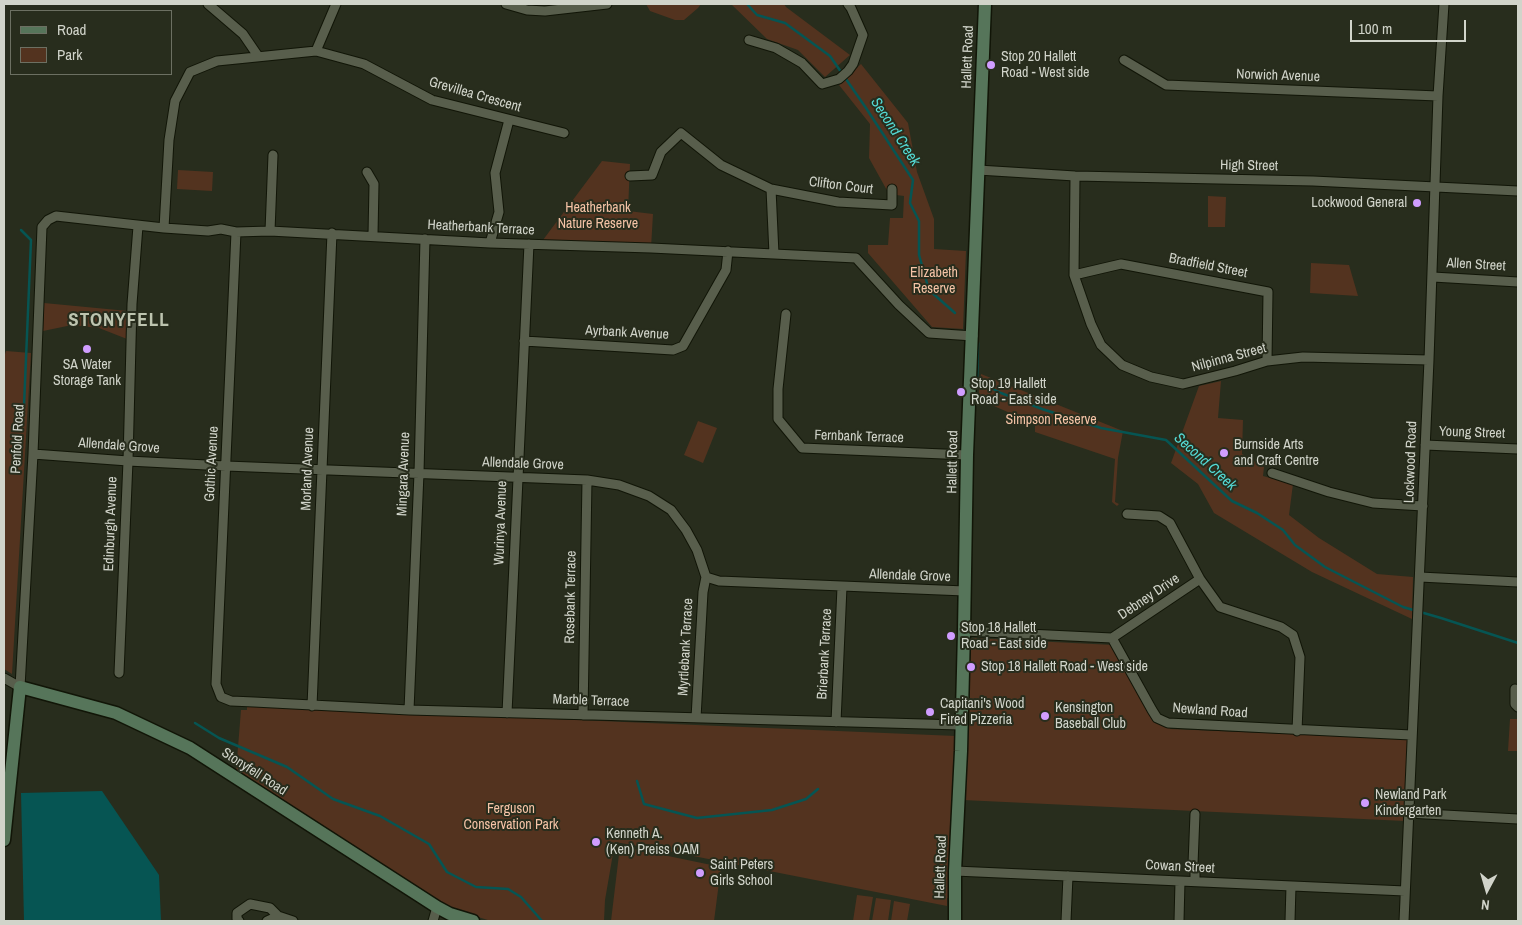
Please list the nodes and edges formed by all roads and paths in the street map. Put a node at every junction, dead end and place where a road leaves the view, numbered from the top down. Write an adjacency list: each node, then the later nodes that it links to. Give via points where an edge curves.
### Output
1 (208, 4): 10 (street, via 243,34)
2 (336, 4): 9 (street)
3 (506, 4): 4 (street, via 545,11)
4 (607, 4)
5 (848, 4): 8 (street, via 863,35 853,64 839,79 822,84 802,63 776,48)
6 (985, 4): 16 (main road, Hallett Road)
7 (1444, 4): 12 (street, Lockwood Road)
8 (749, 40)
9 (316, 51): 10 (street, Grevillea Crescent); 13 (street, Grevillea Crescent, via 364,64 432,100)
10 (258, 56): 26 (street, Grevillea Crescent, via 217,61 190,72 176,101)
11 (1124, 60): 12 (street, Norwich Avenue, via 1166,85)
12 (1438, 96): 20 (street, Lockwood Road)
13 (509, 120): 14 (street, Grevillea Crescent); 32 (street, via 495,173 499,212)
14 (564, 133)
15 (273, 155): 27 (street)
16 (978, 170): 19 (street, High Street); 40 (main road, Hallett Road)
17 (367, 172): 30 (street, via 374,184)
18 (630, 176): 21 (street, Clifton Court, via 652,175 661,152 681,134 720,165)
19 (1075, 176): 20 (street, High Street); 36 (street, Nilpinna Street)
20 (1435, 186): 23 (street, High Street); 37 (street, Lockwood Road)
21 (771, 189): 22 (street, Clifton Court, via 838,202 892,205); 35 (street)
22 (892, 189)
23 (1518, 191)
24 (48, 220): 25 (street, Heatherbank Terrace, via 56,216); 46 (street, Penfold Road, via 42,227)
25 (138, 226): 26 (street, Heatherbank Terrace); 48 (street, Edinburgh Avenue, via 132,304)
26 (164, 228): 28 (street, Heatherbank Terrace)
27 (270, 231): 28 (street, Heatherbank Terrace); 29 (street, Heatherbank Terrace)
28 (236, 232): 49 (street, Gothic Avenue)
29 (332, 234): 30 (street, Heatherbank Terrace); 50 (street, Morland Avenue)
30 (373, 235): 31 (street, Heatherbank Terrace)
31 (425, 239): 32 (street, Heatherbank Terrace); 52 (street, Mingara Avenue)
32 (490, 243): 33 (street, Heatherbank Terrace)
33 (529, 244): 34 (street, Heatherbank Terrace); 41 (street, Wurinya Avenue)
34 (728, 251): 35 (street, Heatherbank Terrace); 41 (street, Ayrbank Avenue, via 726,270 683,346 673,350)
35 (774, 254): 40 (street, Heatherbank Terrace, via 856,258 929,333)
36 (1074, 275): 43 (street, Nilpinna Street, via 1101,345 1122,365 1151,377 1183,384); 43 (street, Bradfield Street, via 1121,264 1268,292)
37 (1433, 277): 38 (street, Allen Street); 42 (street, Lockwood Road)
38 (1518, 282)
39 (786, 314): 47 (street, Fernbank Terrace, via 778,419 802,448)
40 (973, 336): 47 (main road, Hallett Road)
41 (524, 342): 53 (street, Wurinya Avenue)
42 (1430, 360): 43 (street, Nilpinna Street, via 1303,357); 44 (street, Lockwood Road)
43 (1267, 361)
44 (1425, 445): 45 (street, Young Street); 55 (street, Lockwood Road)
45 (1518, 449)
46 (33, 454): 48 (street, Allendale Grove); 67 (street, Penfold Road)
47 (967, 455): 62 (main road, Hallett Road)
48 (128, 461): 49 (street, Allendale Grove); 65 (street, Edinburgh Avenue)
49 (226, 466): 50 (street, Allendale Grove); 69 (street, Gothic Avenue, via 216,684)
50 (322, 470): 52 (street, Allendale Grove); 70 (street, Morland Avenue)
51 (1272, 473): 55 (street, via 1372,503)
52 (418, 474): 53 (street, Allendale Grove); 72 (street, Mingara Avenue)
53 (517, 478): 54 (street, Allendale Grove); 73 (street, Wurinya Avenue)
54 (587, 480): 57 (street, Allendale Grove, via 619,485 649,496 672,510 697,550); 74 (street, Rosebank Terrace)
55 (1423, 506): 58 (street, Lockwood Road)
56 (1126, 514): 59 (street, via 1159,516 1170,523)
57 (706, 577): 61 (street, Allendale Grove, via 719,581); 75 (street, Myrtlebank Terrace)
58 (1420, 577): 60 (street); 79 (street, Lockwood Road)
59 (1200, 579): 64 (street, Debney Drive); 78 (street, via 1220,607 1281,627 1293,635 1300,657)
60 (1518, 582)
61 (842, 587): 62 (street, Allendale Grove); 76 (street, Brierbank Terrace)
62 (965, 592): 63 (main road, Hallett Road)
63 (964, 631): 64 (street); 77 (main road, Hallett Road)
64 (1112, 638): 78 (street, Newland Road, via 1158,718 1168,723)
65 (119, 673)
66 (4, 678): 67 (street, Stonyfell Road)
67 (20, 687): 83 (main road, Penfold Road); 90 (main road, Stonyfell Road, via 116,713 190,748)
68 (1515, 689): 71 (street)
69 (221, 697): 70 (street, Marble Terrace)
70 (312, 706): 72 (street, Marble Terrace)
71 (1518, 708)
72 (409, 710): 73 (street, Marble Terrace)
73 (507, 712): 74 (street, Marble Terrace)
74 (583, 715): 75 (street, Marble Terrace)
75 (696, 718): 76 (street, Marble Terrace)
76 (836, 722): 77 (street, Marble Terrace)
77 (961, 725): 84 (main road, Hallett Road)
78 (1297, 731): 79 (street, Newland Road)
79 (1411, 736): 80 (street, Lockwood Road)
80 (1408, 813): 82 (street); 89 (street, Lockwood Road)
81 (1195, 814): 87 (street)
82 (1518, 819)
83 (4, 840)
84 (955, 871): 85 (street, Cowan Street); 97 (main road, Hallett Road)
85 (1068, 876): 86 (street, Cowan Street); 98 (street)
86 (1180, 881): 87 (street, Cowan Street); 99 (street)
87 (1195, 881): 88 (street, Cowan Street)
88 (1291, 886): 89 (street, Cowan Street); 100 (street)
89 (1405, 890): 101 (street, Lockwood Road)
90 (437, 907): 95 (street); 96 (main road, Stonyfell Road)
91 (278, 916): 92 (street, via 270,908 250,904 238,913); 93 (street); 94 (street)
92 (239, 921)
93 (267, 921)
94 (293, 921)
95 (433, 921)
96 (473, 921)
97 (955, 921)
98 (1066, 921)
99 (1179, 921)
100 (1290, 921)
101 (1404, 921)

